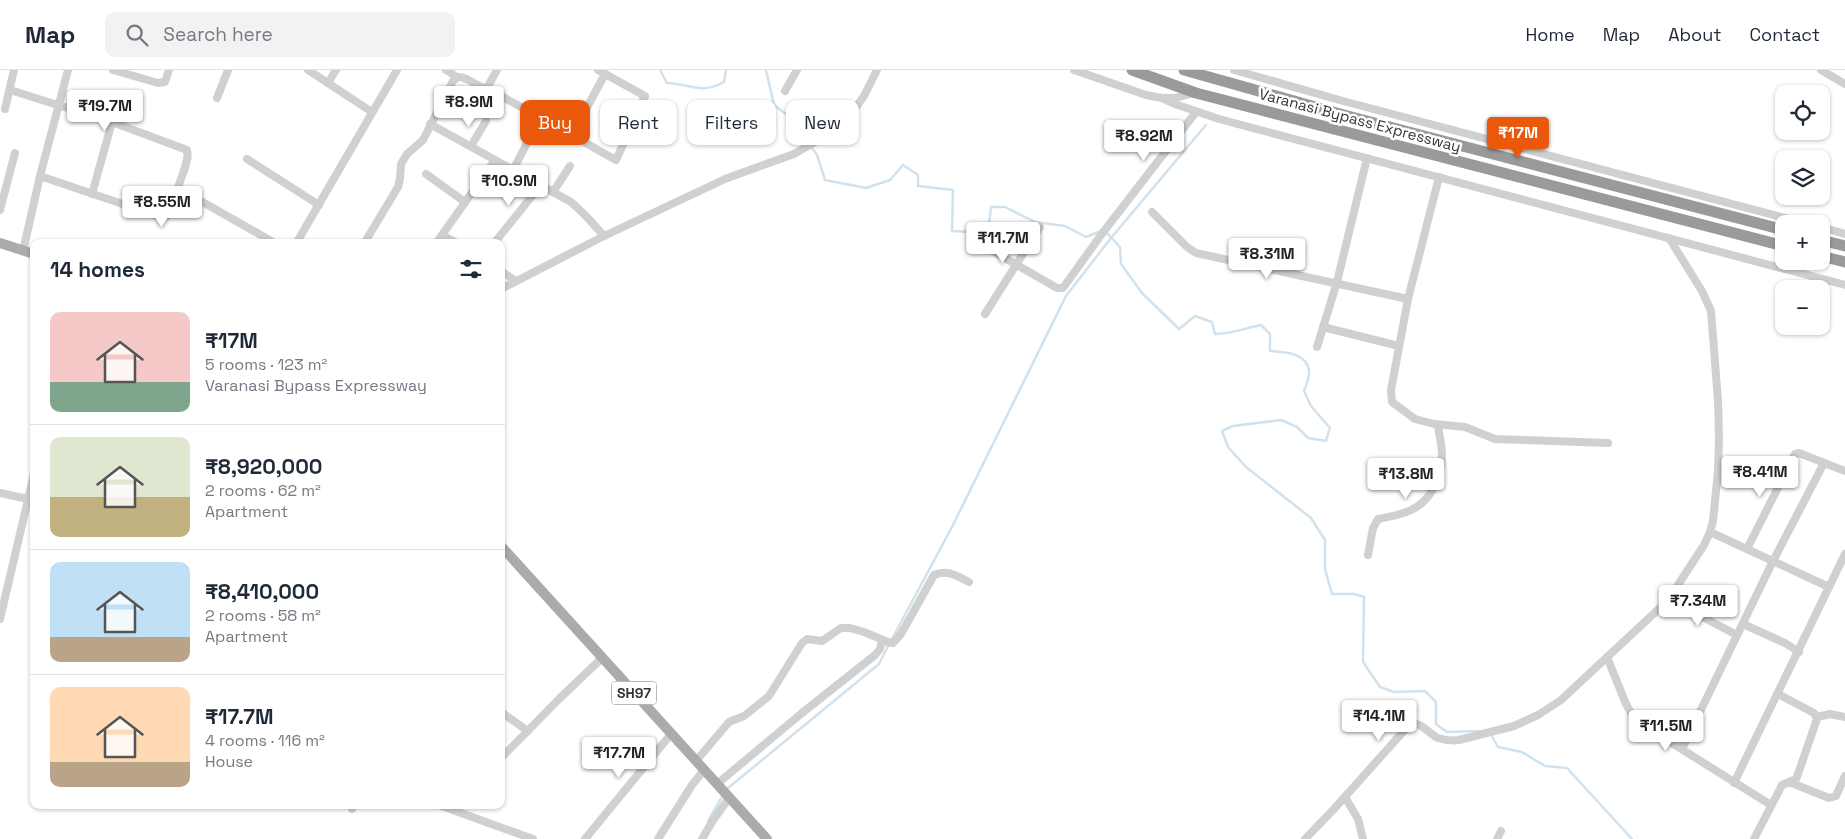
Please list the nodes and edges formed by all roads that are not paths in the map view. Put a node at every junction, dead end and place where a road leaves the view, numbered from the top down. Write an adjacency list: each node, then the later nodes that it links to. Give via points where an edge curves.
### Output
1 (14, 70): 23 (street)
2 (68, 70): 29 (street)
3 (169, 70): 17 (street, via 165,82 158,83)
4 (228, 70): 26 (street)
5 (308, 70): 20 (street)
6 (336, 70): 20 (street)
7 (397, 70): 32 (street)
8 (446, 70): 19 (street)
9 (497, 70): 22 (street)
10 (797, 70): 24 (street)
11 (877, 70): 63 (street, via 864,96 834,130 794,154 725,179)
12 (1074, 70): 27 (street)
13 (1132, 70): 25 (highway, Varanasi Bypass Expressway)
14 (1184, 70): 59 (highway, Varanasi Bypass Expressway)
15 (1234, 70): 57 (street)
16 (1821, 70): 21 (street)
17 (118, 71)
18 (601, 72): 28 (street); 38 (street, via 645,96 616,160)
19 (457, 77): 22 (street, via 467,78); 36 (street)
20 (328, 83): 32 (street)
21 (1845, 84)
22 (487, 88): 30 (street)
23 (10, 90): 29 (street); 31 (street)
24 (785, 91)
25 (1196, 93): 27 (street); 74 (highway, Varanasi Bypass Expressway)
26 (217, 98)
27 (1162, 98): 33 (street)
28 (588, 100)
29 (58, 104): 35 (street); 47 (street)
30 (520, 107)
31 (6, 109)
32 (372, 112): 54 (street)
33 (1196, 112): 41 (street); 80 (street, via 1063,288 1057,288)
34 (486, 121): 39 (street)
35 (112, 122): 50 (street, via 187,150); 52 (street)
36 (430, 124): 39 (street); 68 (street, via 423,140 401,164 398,186)
37 (526, 145): 45 (street)
38 (588, 145)
39 (471, 146): 43 (street)
40 (15, 153): 55 (street)
41 (1367, 158): 48 (street); 83 (street)
42 (247, 159): 54 (street)
43 (495, 160): 45 (street); 53 (street)
44 (570, 166): 51 (street)
45 (513, 170): 49 (street)
46 (426, 174): 53 (street)
47 (40, 176): 52 (street); 65 (street)
48 (1439, 176): 64 (street); 86 (street)
49 (541, 185): 51 (street); 71 (street)
50 (178, 188): 52 (street, via 170,213 161,217); 66 (street)
51 (553, 192): 63 (street, via 577,206)
52 (92, 194)
53 (466, 202): 62 (street)
54 (319, 205): 67 (street)
55 (0, 210)
56 (1152, 212): 83 (street, via 1196,252)
57 (1775, 215)
58 (1040, 227): 80 (street)
59 (1775, 228)
60 (1830, 230): 61 (street)
61 (1845, 234)
62 (442, 235): 69 (street); 70 (street)
63 (604, 236): 82 (street)
64 (1669, 238): 84 (street); 94 (street, via 1711,312 1718,401)
65 (31, 239)
66 (268, 239)
67 (299, 239)
68 (367, 239)
69 (439, 239)
70 (449, 239)
71 (497, 239)
72 (1830, 242): 76 (highway)
73 (0, 243): 77 (main road)
74 (1775, 244)
75 (984, 246): 80 (street)
76 (1845, 246)
77 (29, 253)
78 (1830, 258): 79 (highway)
79 (1845, 262)
80 (1016, 264): 87 (street)
81 (505, 274): 82 (street)
82 (516, 281): 85 (street)
83 (1337, 282): 86 (street); 88 (street)
84 (1845, 284)
85 (505, 287)
86 (1408, 299): 89 (street)
87 (985, 314)
88 (1323, 326): 89 (street); 90 (street)
89 (1400, 346): 91 (street, via 1391,390 1392,402 1415,419)
90 (1317, 347)
91 (1438, 425): 92 (street, via 1465,427 1495,439); 104 (street, via 1442,454 1434,488 1412,510 1378,519)
92 (1608, 443)
93 (1824, 463): 95 (street); 96 (street, via 1795,454); 105 (street)
94 (1718, 471): 96 (street); 100 (street)
95 (1845, 471)
96 (1780, 484): 101 (street)
97 (30, 491): 99 (street)
98 (0, 493): 99 (street)
99 (28, 499): 109 (street)
100 (1710, 532): 101 (street); 108 (street)
101 (1747, 549): 105 (street)
102 (505, 550): 115 (main road, SH97)
103 (1845, 554): 107 (street)
104 (1368, 555)
105 (1773, 561): 107 (street); 110 (street)
106 (969, 582): 112 (street, via 948,572 934,575 901,634 893,643)
107 (1830, 587): 113 (street)
108 (1668, 599): 111 (street); 114 (street)
109 (0, 619)
110 (1743, 624): 111 (street); 113 (street)
111 (1737, 635): 122 (street)
112 (882, 640): 124 (street, via 850,628 841,628 822,641 807,639 770,696 744,716 729,722); 129 (street, via 875,655)
113 (1799, 652): 116 (street)
114 (1607, 657): 122 (street, via 1635,720); 130 (street, via 1561,700 1514,726 1452,741 1438,738 1417,723 1410,724)
115 (602, 658): 120 (street); 121 (main road, SH97)
116 (1778, 694): 118 (street); 128 (street)
117 (505, 715): 120 (street)
118 (1817, 717): 119 (street, via 1830,714); 127 (street, via 1796,779)
119 (1845, 717)
120 (528, 731): 123 (street)
121 (671, 734): 124 (main road, SH97); 136 (street)
122 (1682, 749): 128 (street)
123 (505, 754)
124 (696, 761): 125 (main road, SH97)
125 (704, 770): 129 (main road, SH97); 137 (street)
126 (1845, 776): 127 (street, via 1836,796 1829,798)
127 (1789, 782): 132 (street, via 1782,785)
128 (1734, 783): 132 (street)
129 (717, 784): 131 (main road, SH97)
130 (1345, 797): 140 (street); 141 (street, via 1358,819)
131 (729, 798): 138 (street); 139 (main road, SH97)
132 (1771, 804): 143 (street)
133 (458, 809): 135 (street)
134 (1501, 831): 142 (street)
135 (533, 839)
136 (585, 839)
137 (658, 839)
138 (702, 839)
139 (767, 839)
140 (1304, 839)
141 (1363, 839)
142 (1497, 839)
143 (1754, 839)

